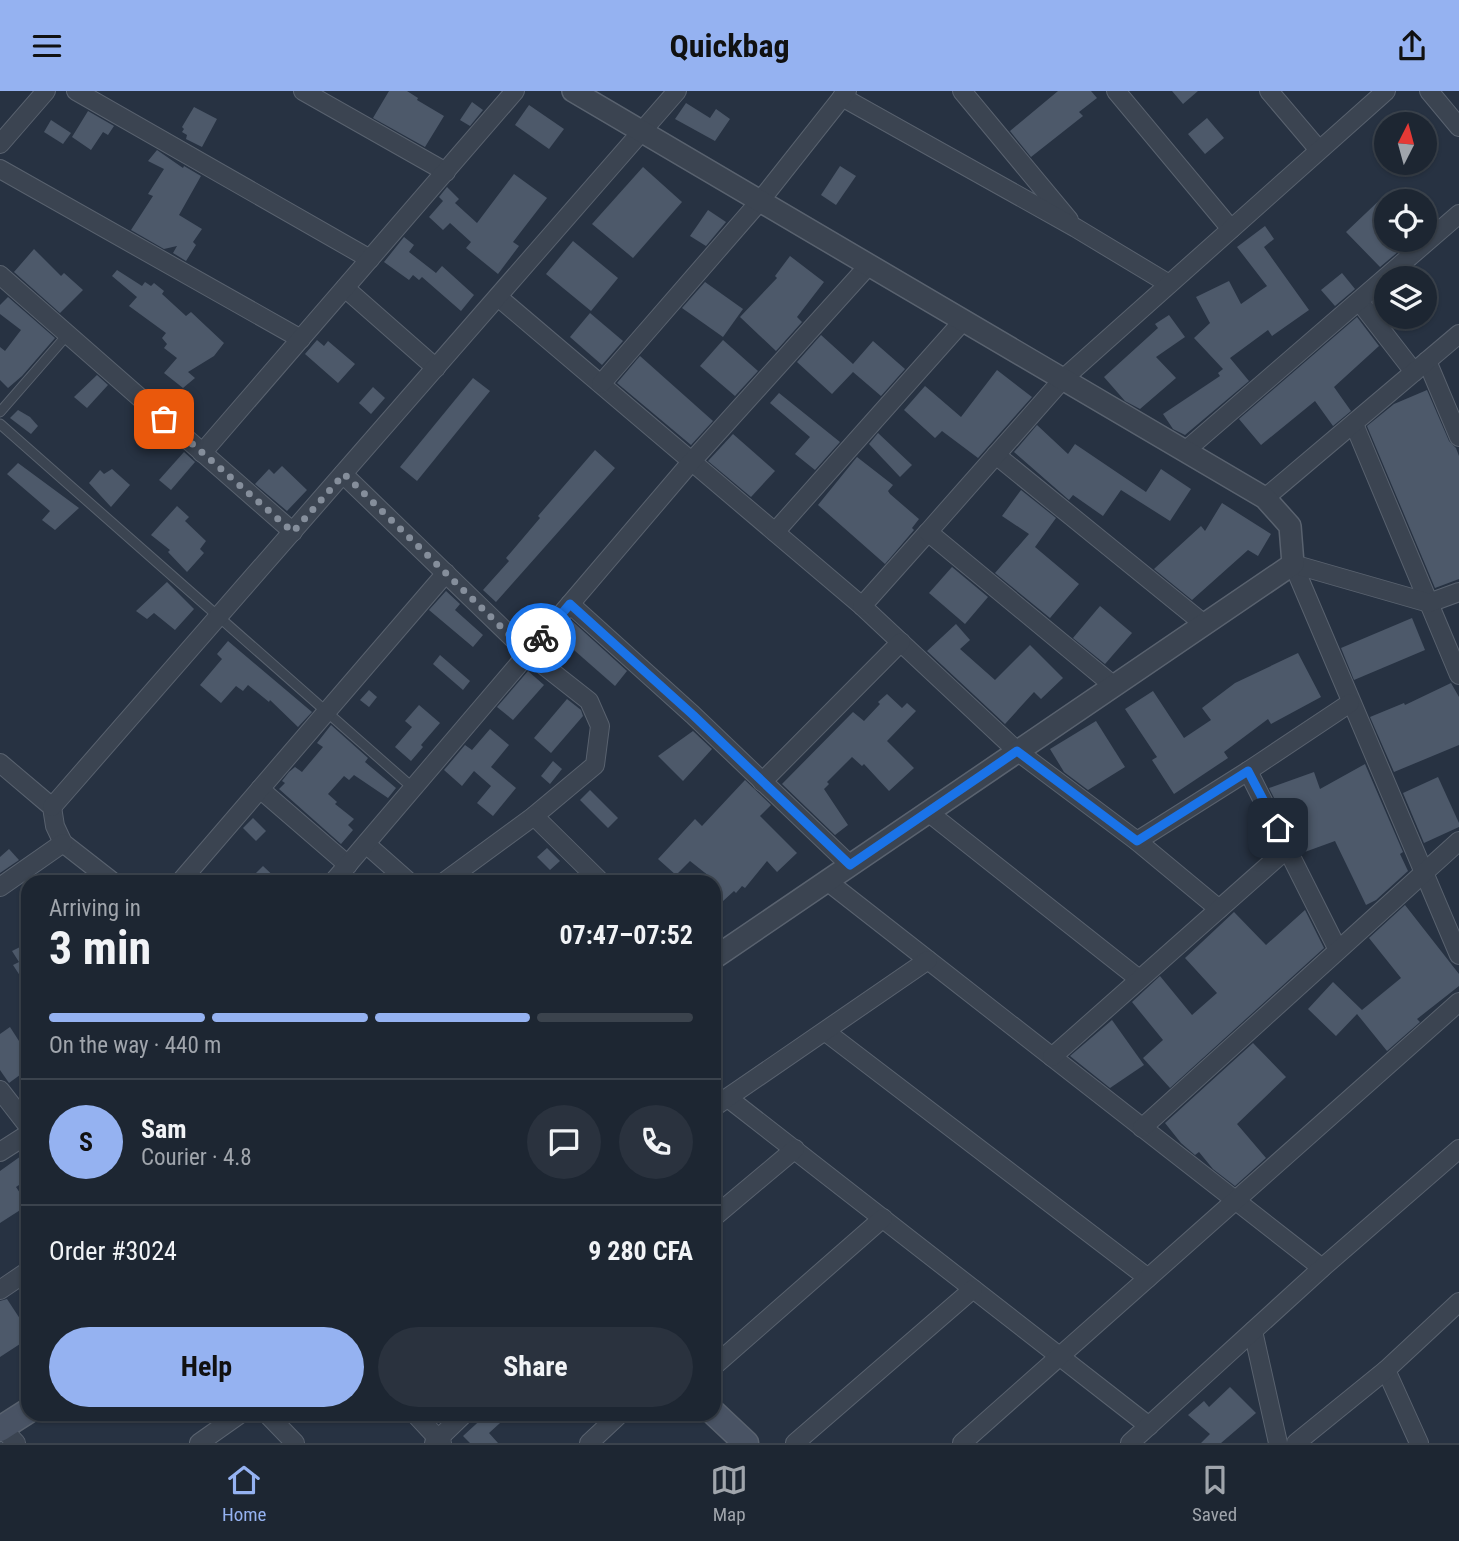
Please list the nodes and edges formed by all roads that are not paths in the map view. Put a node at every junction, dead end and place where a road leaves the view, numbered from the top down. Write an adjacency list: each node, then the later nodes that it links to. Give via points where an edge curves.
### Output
1 (46, 91): 15 (street)
2 (76, 91): 23 (street)
3 (303, 91): 18 (street)
4 (515, 91): 18 (street)
5 (573, 91): 14 (street)
6 (677, 91): 14 (street)
7 (962, 91): 21 (street)
8 (1116, 91): 22 (street)
9 (1269, 91): 16 (street)
10 (1386, 91): 16 (street)
11 (1429, 91): 13 (street)
12 (845, 94): 19 (street); 21 (street)
13 (1459, 127)
14 (642, 131): 19 (street); 28 (street)
15 (0, 144)
16 (1320, 151): 22 (street)
17 (0, 169): 33 (street)
18 (446, 171): 23 (street)
19 (761, 201): 24 (street); 37 (street)
20 (1459, 214): 29 (street)
21 (1076, 228): 26 (street)
22 (1231, 229): 26 (street)
23 (370, 259): 27 (street)
24 (869, 265): 30 (street); 45 (street)
25 (0, 275): 31 (street)
26 (1169, 284): 36 (street)
27 (345, 288): 33 (street); 35 (street)
28 (498, 297): 35 (street); 37 (street)
29 (1359, 301): 34 (street); 42 (street)
30 (963, 321): 36 (street); 49 (street)
31 (68, 334): 38 (lane); 43 (street)
32 (1459, 334): 34 (street)
33 (301, 339): 43 (street)
34 (1421, 367): 40 (street); 41 (street)
35 (436, 368): 46 (street)
36 (1063, 379): 42 (street); 44 (street)
37 (601, 384): 45 (street)
38 (0, 412)
39 (0, 424): 57 (lane)
40 (1353, 424): 47 (street); 54 (street)
41 (1459, 437)
42 (1185, 451): 47 (street)
43 (202, 453): 48 (street)
44 (996, 455): 50 (street); 58 (street)
45 (692, 461): 49 (street); 55 (street)
46 (344, 474): 48 (street); 52 (street)
47 (1265, 498): 51 (street, via 1290,526)
48 (293, 532): 57 (street)
49 (775, 532): 56 (street)
50 (928, 532): 56 (street); 62 (street)
51 (1293, 564): 54 (street); 58 (street); 63 (street)
52 (446, 573): 60 (street); 64 (street)
53 (1459, 592): 54 (street)
54 (1429, 603): 61 (street)
55 (570, 604): 60 (street); 68 (street)
56 (862, 606): 59 (street)
57 (219, 617): 64 (lane); 71 (street)
58 (1205, 624): 62 (street)
59 (901, 642): 65 (street); 68 (street)
60 (528, 653): 69 (street); 73 (street, via 589,701 600,726 595,765)
61 (1459, 675)
62 (1114, 686): 65 (street)
63 (1350, 703): 67 (street); 80 (street)
64 (326, 712): 69 (lane); 70 (street)
65 (1017, 751): 72 (street); 74 (street)
66 (0, 763): 71 (street)
67 (1248, 771): 74 (street); 78 (street)
68 (762, 782): 79 (street)
69 (413, 788): 77 (street)
70 (260, 789): 82 (street); 83 (street)
71 (52, 807): 76 (street)
72 (928, 812): 79 (street); 95 (street)
73 (534, 816): 86 (street); 87 (street)
74 (1137, 841): 90 (street)
75 (1459, 841): 80 (street)
76 (63, 843): 81 (street); 89 (street)
77 (366, 844): 84 (street); 85 (street)
78 (1288, 848): 90 (street); 91 (street)
79 (850, 865): 88 (street)
80 (1423, 874): 91 (street); 93 (street)
81 (104, 875)
82 (186, 875)
83 (337, 875)
84 (341, 875)
85 (401, 875)
86 (454, 875)
87 (594, 875)
88 (827, 881): 92 (street); 94 (street)
89 (0, 887)
90 (1219, 909): 95 (street)
91 (1338, 950): 102 (street)
92 (721, 953)
93 (1459, 955)
94 (928, 960): 97 (street); 98 (street)
95 (1139, 979): 98 (street)
96 (1459, 1002): 107 (street)
97 (826, 1032): 100 (street); 112 (street)
98 (1052, 1057): 102 (street)
99 (0, 1090): 101 (street)
100 (721, 1103): 104 (street)
101 (21, 1117)
102 (1142, 1128): 107 (street)
103 (21, 1138): 106 (street)
104 (795, 1149): 108 (street); 109 (street)
105 (1459, 1149): 110 (street)
106 (0, 1152)
107 (1236, 1201): 110 (street); 112 (street)
108 (721, 1211)
109 (883, 1218): 113 (street); 118 (street)
110 (1322, 1268): 116 (street)
111 (21, 1276): 114 (street)
112 (1148, 1278): 117 (street)
113 (973, 1289): 117 (street); 134 (street)
114 (0, 1290)
115 (1459, 1302): 119 (street)
116 (1253, 1331): 127 (street); 137 (street)
117 (1060, 1356): 127 (street); 135 (street)
118 (721, 1360)
119 (1386, 1370): 138 (street); 139 (street)
120 (21, 1418): 128 (main road)
121 (721, 1420): 133 (main road)
122 (230, 1421): 130 (street)
123 (274, 1421): 131 (street)
124 (421, 1421): 129 (street)
125 (458, 1421): 129 (street)
126 (613, 1421): 132 (street)
127 (1149, 1426): 136 (street)
128 (6, 1434)
129 (438, 1442)
130 (200, 1443)
131 (295, 1443)
132 (589, 1443)
133 (746, 1443)
134 (795, 1443)
135 (962, 1443)
136 (1130, 1443)
137 (1278, 1443)
138 (1296, 1443)
139 (1419, 1443)

